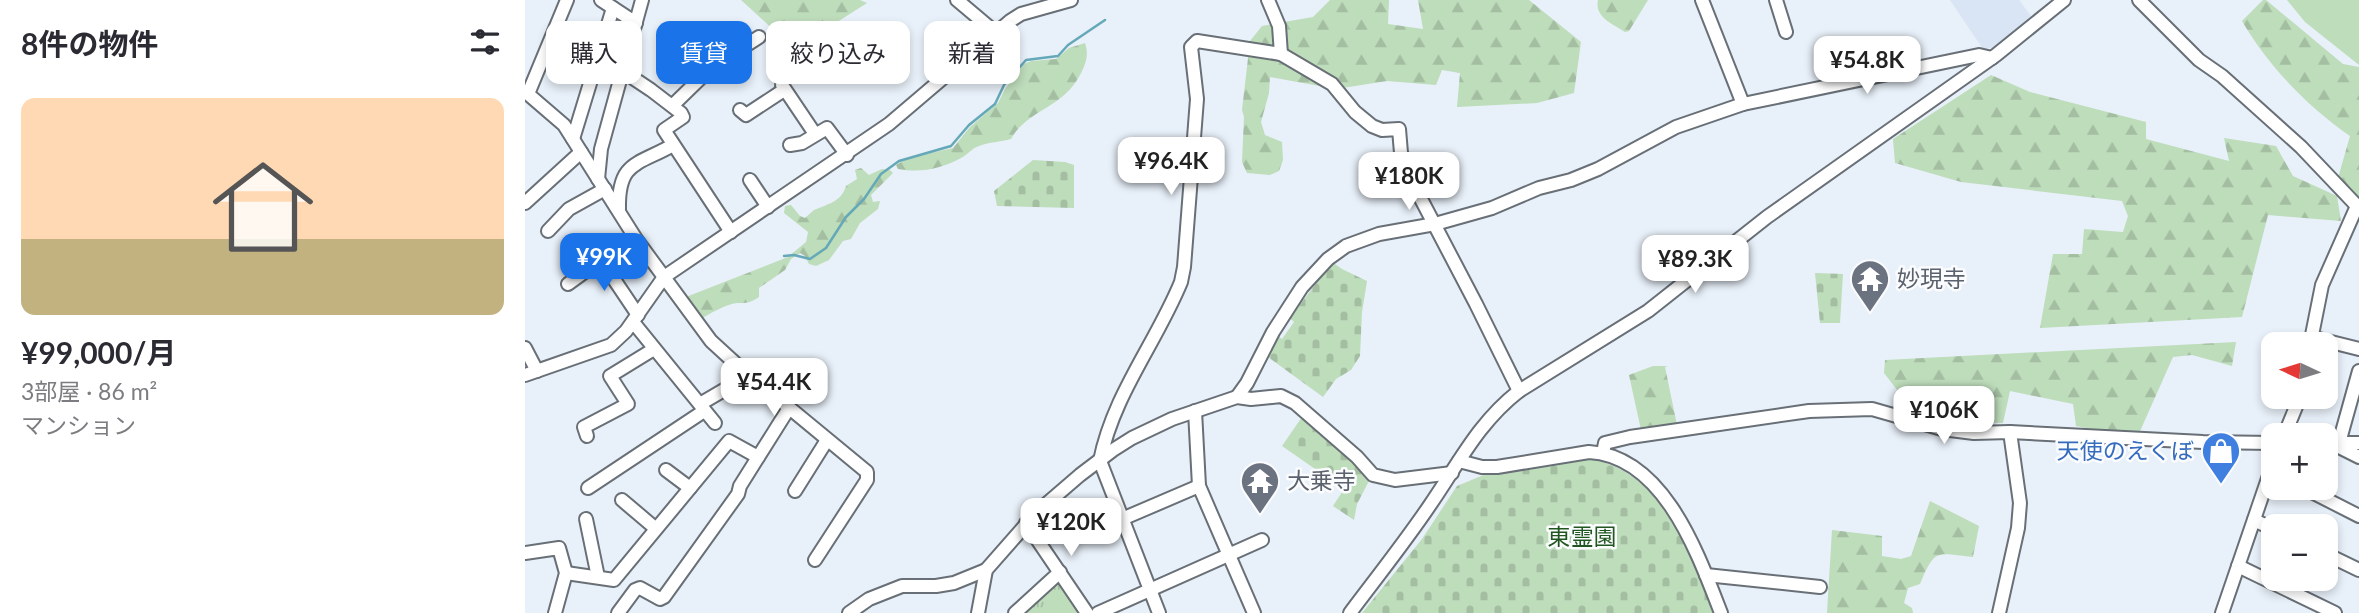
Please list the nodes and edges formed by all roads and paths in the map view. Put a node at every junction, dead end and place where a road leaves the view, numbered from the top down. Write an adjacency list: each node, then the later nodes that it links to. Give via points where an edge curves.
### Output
1 (567, 0): 27 (street, via 528,94 564,125)
2 (601, 0): 11 (street)
3 (642, 0): 13 (street)
4 (957, 0): 14 (street)
5 (1071, 0): 15 (street)
6 (1268, 0): 18 (street, via 1279,26)
7 (1702, 0): 23 (street)
8 (1776, 0): 16 (street)
9 (2064, 0): 19 (street)
10 (2139, 0): 36 (street, via 2199,60 2291,138)
11 (613, 8): 12 (street); 27 (street)
12 (633, 21)
13 (637, 21)
14 (982, 21)
15 (1012, 21)
16 (1786, 32)
17 (759, 37): 24 (street, via 711,68)
18 (1281, 54): 38 (street, via 1332,84 1372,127 1399,129 1401,153); 69 (street, via 1197,41 1191,47 1197,99 1181,282 1118,401)
19 (1992, 58): 23 (street, via 1979,55); 52 (street, via 1765,219 1648,311)
20 (617, 84): 33 (street, via 601,149)
21 (642, 84): 24 (street)
22 (935, 84): 31 (street)
23 (1743, 104): 38 (street, via 1676,127 1571,180)
24 (673, 105): 28 (street, via 683,117 664,130)
25 (740, 110): 26 (street, via 746,115 783,88)
26 (815, 134): 29 (street); 31 (street, via 829,129)
27 (573, 139): 30 (street)
28 (673, 145): 37 (street, via 627,170); 40 (street)
29 (790, 145)
30 (581, 152): 33 (street); 34 (street)
31 (847, 155): 35 (street)
32 (750, 180): 35 (street)
33 (601, 184): 37 (street); 39 (street)
34 (525, 203)
35 (768, 207): 40 (street)
36 (2358, 207): 44 (street, via 2322,285)
37 (619, 209): 41 (street)
38 (1435, 224): 52 (street); 53 (street, via 1378,234 1346,246 1328,259 1283,315)
39 (548, 231)
40 (731, 232): 41 (street)
41 (664, 277): 43 (street); 55 (street, via 711,341)
42 (568, 284): 43 (street, via 601,260)
43 (635, 318): 47 (street); 50 (street, via 611,345)
44 (2313, 332)
45 (2338, 346): 48 (street)
46 (525, 348): 50 (street)
47 (654, 349): 54 (street); 60 (street, via 610,376 628,404 583,427)
48 (2359, 349)
49 (2359, 371): 58 (street)
50 (531, 373)
51 (729, 387): 54 (street)
52 (1519, 391): 70 (street, via 1483,425)
53 (1237, 397): 56 (street); 70 (street, via 1281,396 1294,403 1373,475 1395,480)
54 (702, 408): 57 (street); 73 (street)
55 (789, 408): 61 (street); 67 (street)
56 (1195, 411): 69 (street, via 1132,438); 72 (street)
57 (715, 423)
58 (2338, 427)
59 (2010, 432): 62 (street); 66 (street, via 1942,429 1871,409 1809,411 1630,437 1605,443); 111 (street, via 2020,503)
60 (587, 436)
61 (827, 440): 75 (street); 89 (street, via 866,469 868,476)
62 (2261, 443)
63 (2338, 443): 64 (street)
64 (2359, 443)
65 (2338, 446): 68 (street)
66 (1603, 453): 70 (street, via 1497,467); 96 (street, via 1637,470 1667,501)
67 (758, 457): 74 (street, via 729,441); 101 (street, via 738,494 664,597 635,590)
68 (2359, 457)
69 (1100, 461): 81 (street); 83 (street)
70 (1455, 467): 109 (street)
71 (666, 470): 74 (street)
72 (1199, 486): 81 (street); 88 (street)
73 (588, 488)
74 (690, 488): 85 (street)
75 (795, 491)
76 (622, 500): 85 (street)
77 (2261, 500): 82 (street)
78 (2328, 500): 79 (street)
79 (2359, 516)
80 (586, 519): 97 (street)
81 (1122, 519): 99 (street)
82 (2254, 520): 84 (street); 91 (street)
83 (1026, 523): 92 (street); 94 (street)
84 (2261, 523)
85 (655, 528): 97 (street, via 614,580)
86 (1262, 540): 88 (street)
87 (525, 553): 95 (street, via 559,548)
88 (1229, 555): 99 (street); 108 (street)
89 (815, 559)
90 (2338, 560): 93 (street)
91 (2238, 566): 112 (street); 113 (street)
92 (986, 570): 102 (street, via 954,583 901,586); 103 (street)
93 (2359, 570)
94 (1060, 572): 104 (street); 105 (street)
95 (566, 573): 97 (street); 100 (street)
96 (1706, 575): 98 (street); 110 (street)
97 (598, 577)
98 (1820, 587)
99 (1149, 590): 106 (street); 107 (street)
100 (555, 613)
101 (618, 613)
102 (849, 613)
103 (978, 613)
104 (1015, 613)
105 (1087, 613)
106 (1098, 613)
107 (1159, 613)
108 (1254, 613)
109 (1350, 613)
110 (1721, 613)
111 (1999, 613)
112 (2222, 613)
113 (2335, 613)

